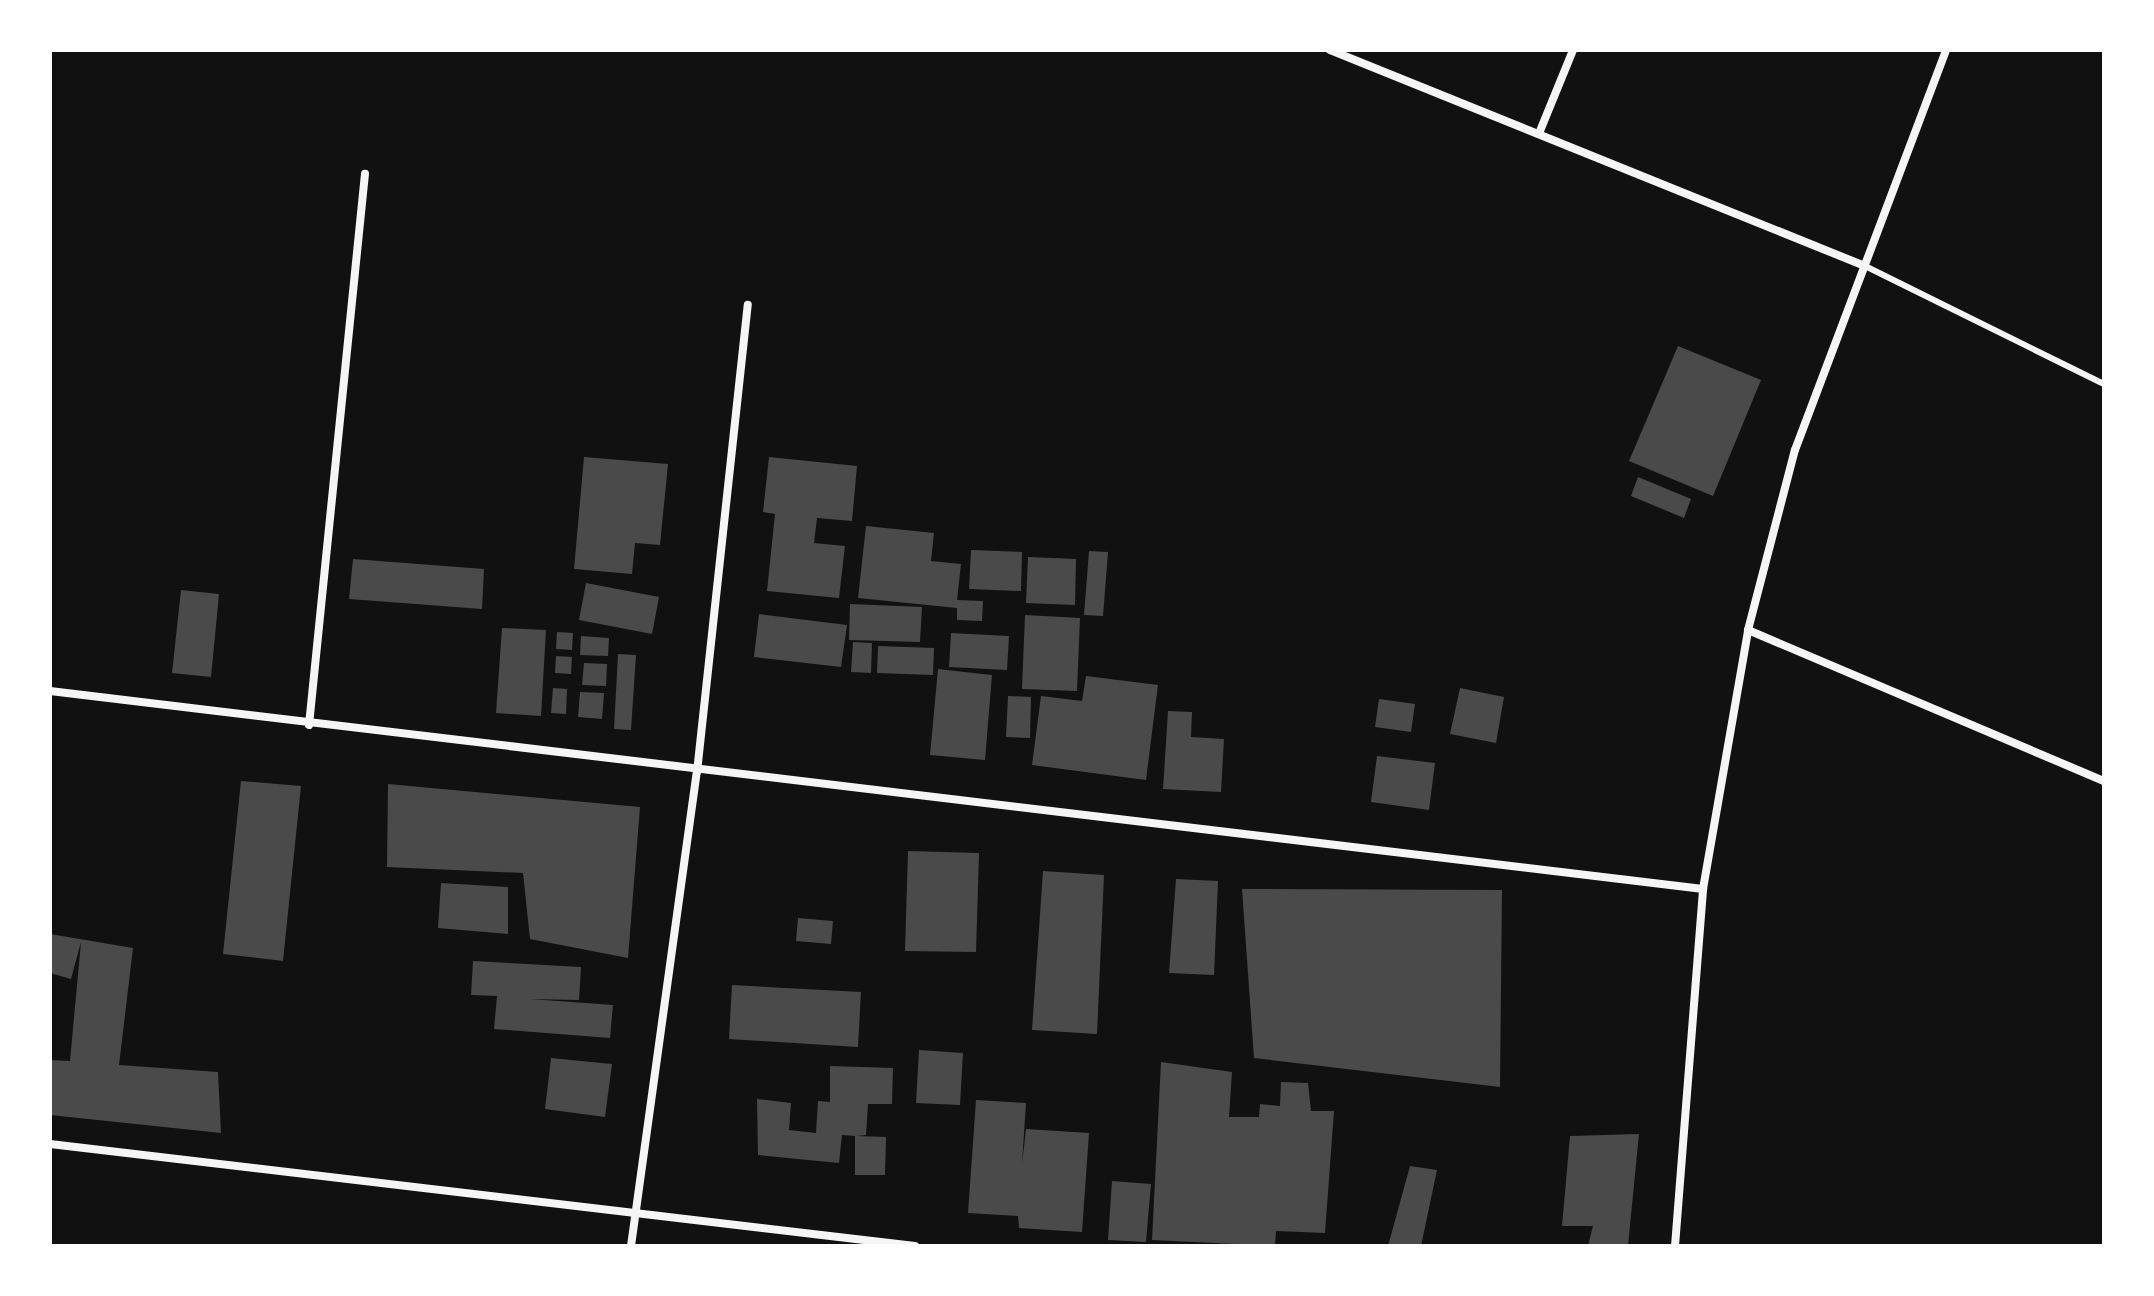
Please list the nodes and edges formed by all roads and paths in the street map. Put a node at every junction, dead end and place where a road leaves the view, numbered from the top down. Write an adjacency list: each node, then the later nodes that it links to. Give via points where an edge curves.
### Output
1 (1330, 50): 4 (street)
2 (1573, 50): 4 (street)
3 (1946, 50): 6 (street)
4 (1540, 131): 6 (street)
5 (365, 174): 11 (street)
6 (1865, 266): 8 (lane); 9 (street, via 1795,450)
7 (748, 305): 12 (street)
8 (2104, 384)
9 (1748, 630): 13 (street); 14 (street)
10 (50, 691): 11 (street)
11 (309, 725): 12 (street)
12 (697, 772): 14 (street); 16 (street)
13 (2104, 781)
14 (1703, 889): 19 (street)
15 (50, 1144): 16 (street)
16 (634, 1213): 17 (street); 18 (street)
17 (631, 1246)
18 (915, 1246)
19 (1675, 1246)

